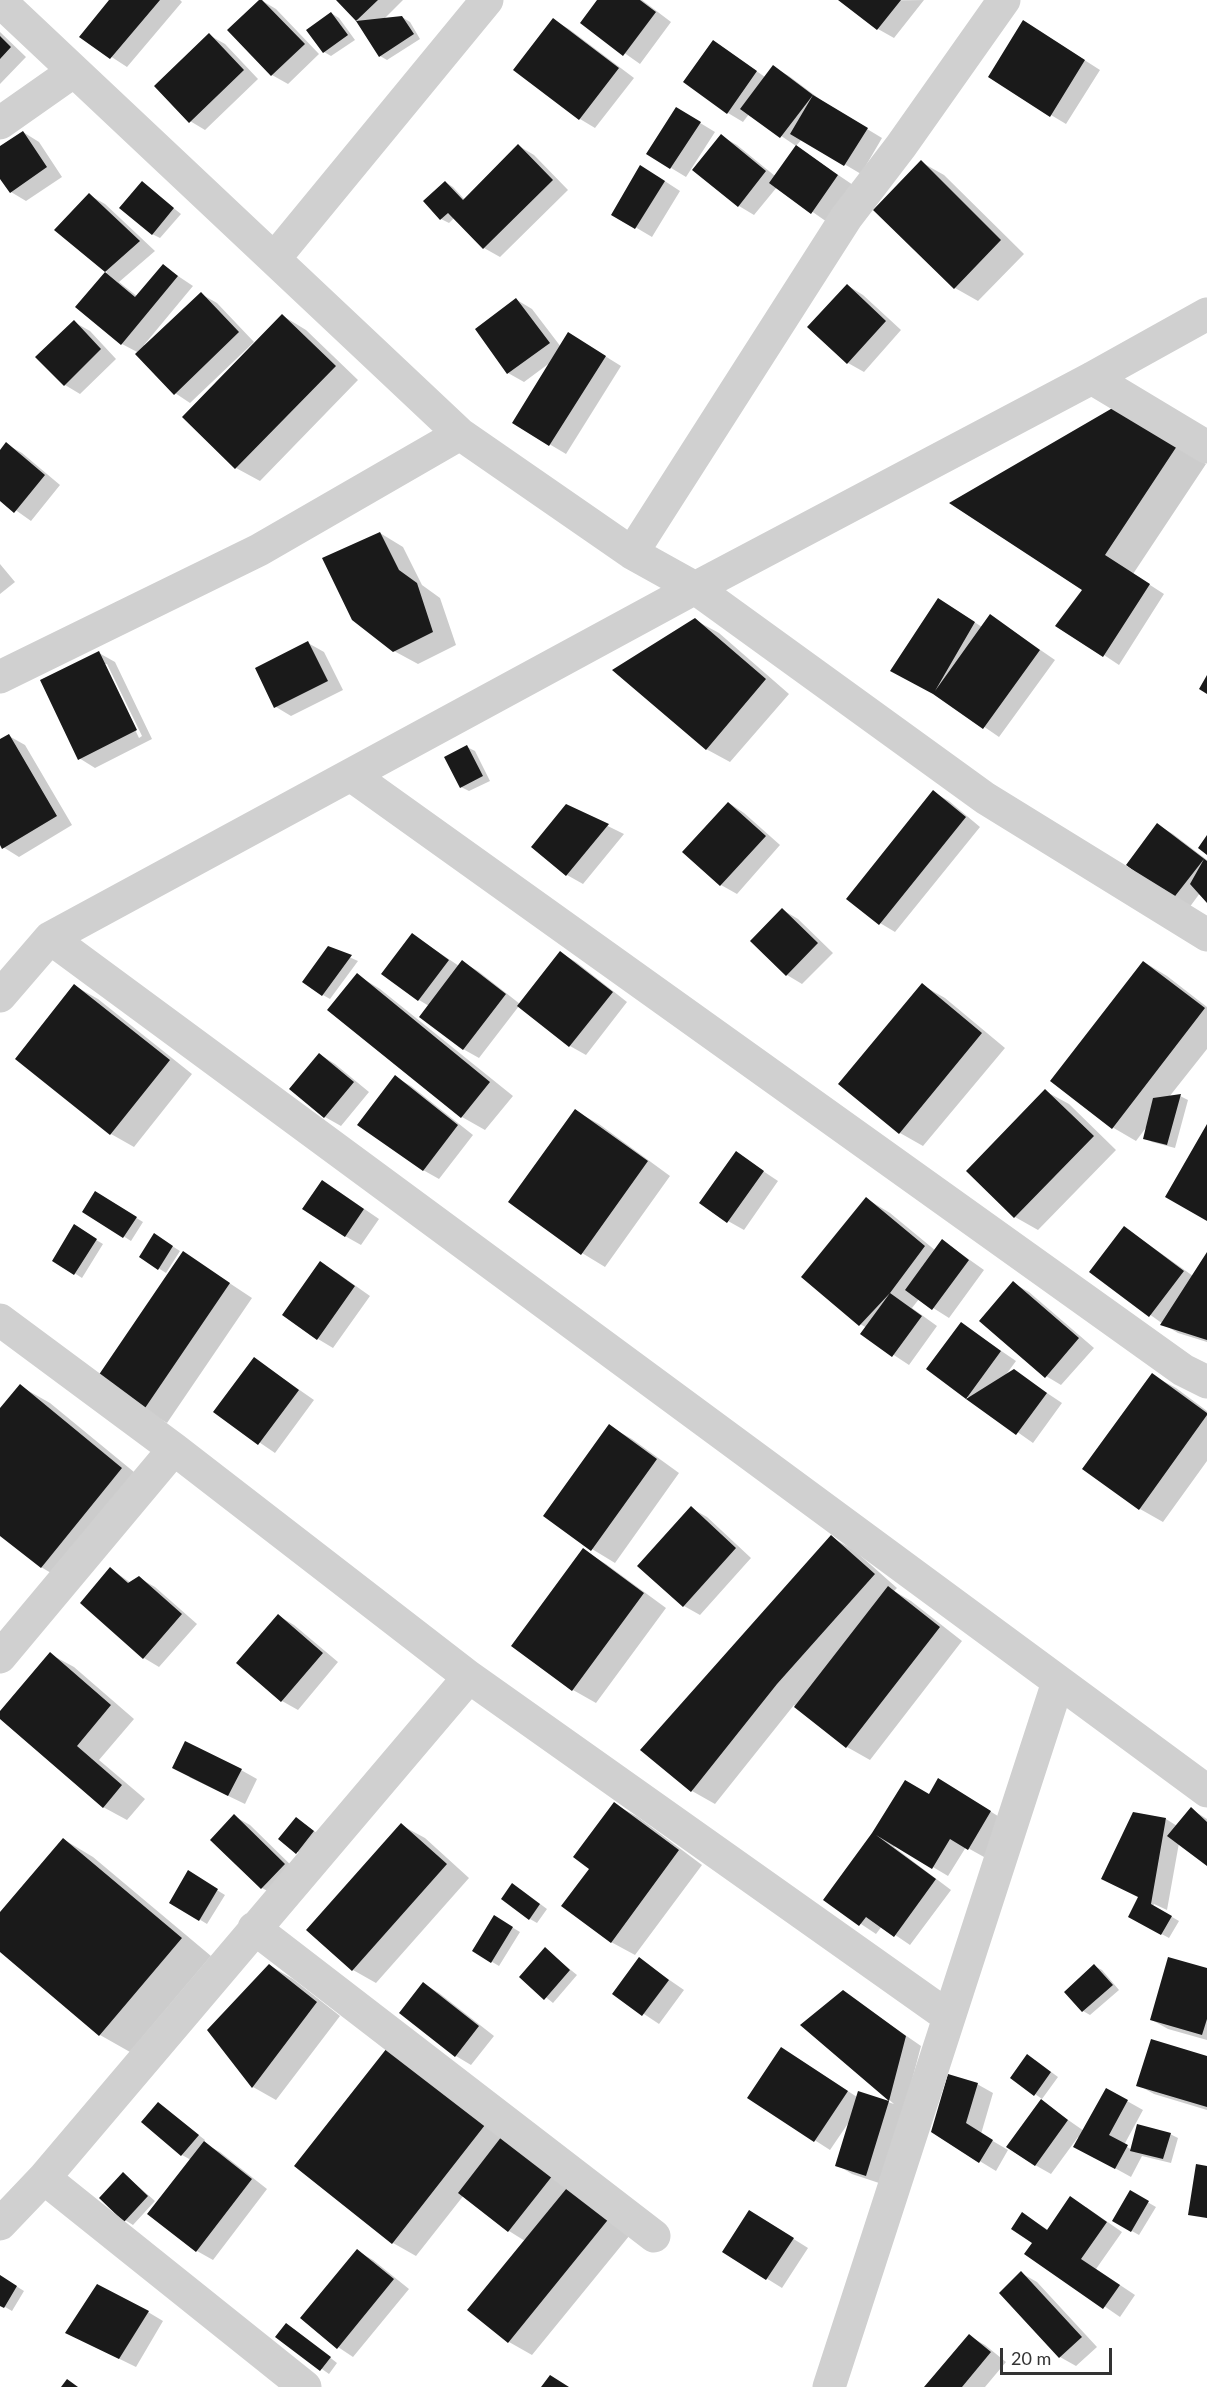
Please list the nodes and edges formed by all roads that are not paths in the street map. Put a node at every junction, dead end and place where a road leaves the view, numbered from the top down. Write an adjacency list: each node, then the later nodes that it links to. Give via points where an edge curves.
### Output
1 (486, 0): 6 (street)
2 (1004, 0): 11 (street, via 846,218)
3 (0, 1): 4 (street)
4 (74, 71): 5 (street); 6 (street)
5 (0, 123)
6 (274, 259): 9 (street)
7 (1207, 314): 8 (street)
8 (1092, 378): 10 (street); 12 (street)
9 (460, 434): 11 (street); 13 (street, via 259,550)
10 (1207, 447)
11 (632, 553): 12 (street)
12 (695, 588): 14 (street); 15 (street, via 986,798)
13 (0, 677)
14 (351, 775): 16 (street); 19 (street, via 1183,1370)
15 (1207, 935)
16 (50, 938): 17 (street); 23 (street)
17 (0, 996)
18 (0, 1320): 20 (street)
19 (1207, 1382)
20 (174, 1449): 21 (street); 22 (street)
21 (0, 1657)
22 (469, 1677): 25 (street); 26 (street)
23 (1058, 1682): 24 (street); 26 (street)
24 (1207, 1791)
25 (254, 1928): 27 (street); 29 (street)
26 (949, 2017): 31 (street)
27 (44, 2178): 28 (street); 30 (street)
28 (0, 2224)
29 (654, 2236)
30 (305, 2387)
31 (829, 2387)

